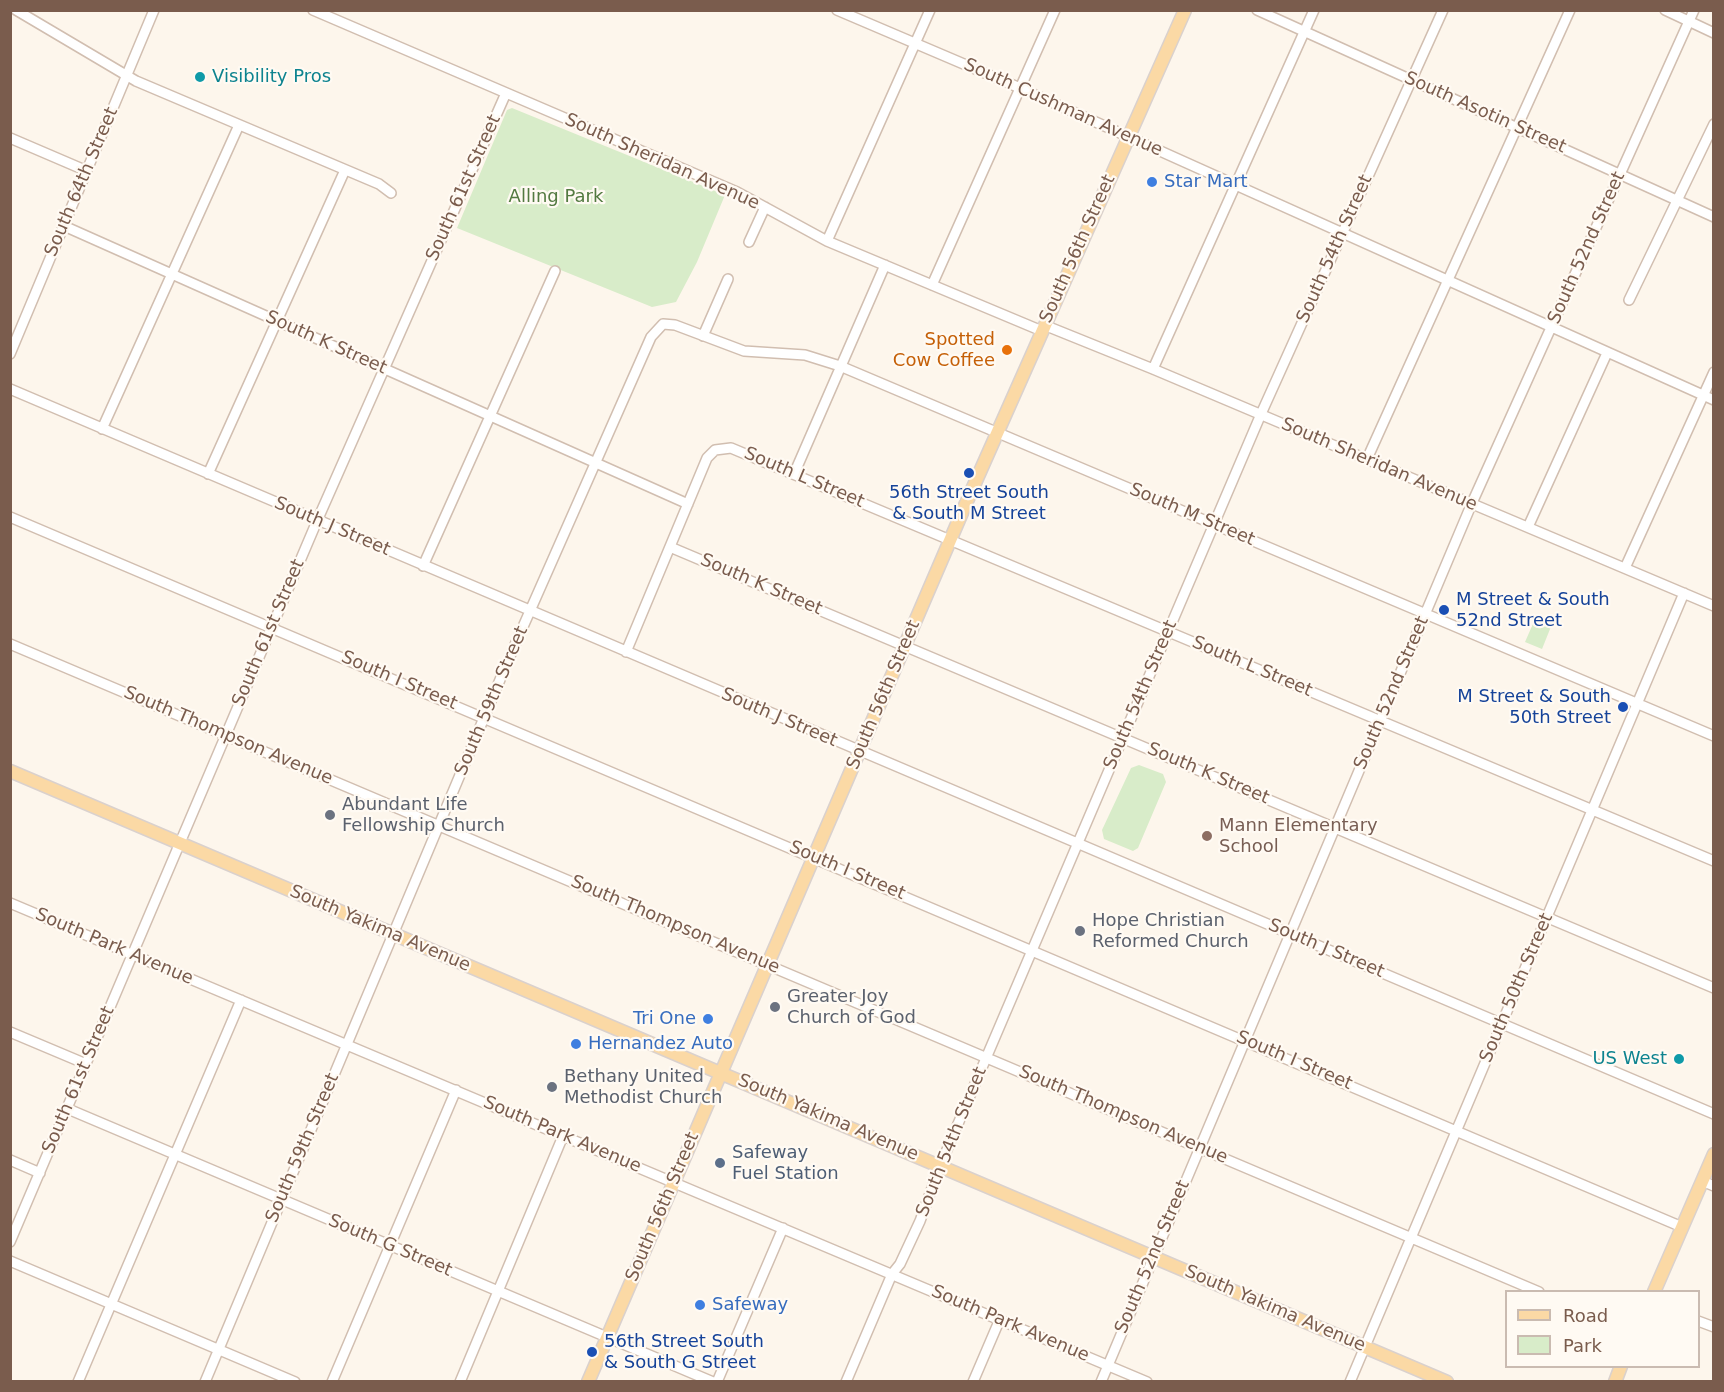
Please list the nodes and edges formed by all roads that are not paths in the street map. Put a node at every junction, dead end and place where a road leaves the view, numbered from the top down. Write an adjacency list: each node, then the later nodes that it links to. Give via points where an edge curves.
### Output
1 (16, 10): 18 (street)
2 (154, 10): 18 (street, South 64th Street)
3 (313, 10): 21 (street, South Sheridan Avenue)
4 (837, 10): 17 (street, South Cushman Avenue)
5 (930, 10): 17 (street)
6 (1054, 10): 20 (street)
7 (1185, 10): 25 (main road, South 56th Street)
8 (1257, 10): 15 (street, South Asotin Street)
9 (1314, 10): 15 (street)
10 (1443, 10): 19 (street, South 54th Street)
11 (1570, 10): 24 (street)
12 (1665, 10): 14 (street)
13 (1694, 10): 14 (street, South 52nd Street)
14 (1689, 22): 16 (street); 29 (street, South 52nd Street)
15 (1304, 32): 19 (street, South Asotin Street); 30 (street)
16 (1713, 33)
17 (916, 42): 20 (street, South Cushman Avenue); 38 (street)
18 (127, 75): 23 (street); 28 (street, South 64th Street)
19 (1411, 80): 24 (street, South Asotin Street); 36 (street, South 54th Street)
20 (1020, 88): 25 (street, South Cushman Avenue); 44 (street)
21 (506, 93): 33 (street, South Sheridan Avenue); 54 (street, South 61st Street)
22 (1713, 124): 32 (street)
23 (239, 125): 27 (street); 41 (street)
24 (1517, 128): 29 (street, South Asotin Street); 43 (street)
25 (1129, 137): 30 (street, South Cushman Avenue); 49 (main road, South 56th Street)
26 (10, 138): 28 (street)
27 (345, 170): 31 (street, via 384,186); 46 (street)
28 (87, 171): 35 (street, South 64th Street)
29 (1620, 175): 32 (street, South Asotin Street); 48 (street, South 52nd Street)
30 (1236, 185): 36 (street, South Cushman Avenue); 55 (street)
31 (391, 194)
32 (1677, 200): 34 (street, South Asotin Street); 45 (street)
33 (765, 207): 37 (street); 38 (street, South Sheridan Avenue)
34 (1713, 217)
35 (64, 226): 41 (street, South K Street); 52 (street, South 64th Street)
36 (1342, 233): 43 (street, South Cushman Avenue); 60 (street, South 54th Street)
37 (749, 242)
38 (827, 242): 39 (street, South Sheridan Avenue)
39 (885, 265): 44 (street, South Sheridan Avenue); 53 (street)
40 (555, 271): 61 (street)
41 (171, 273): 46 (street, South K Street); 62 (street)
42 (729, 279): 50 (street)
43 (1448, 280): 48 (street, South Cushman Avenue); 64 (street)
44 (932, 285): 49 (street, South Sheridan Avenue)
45 (1629, 300)
46 (277, 321): 54 (street, South K Street); 66 (street)
47 (663, 324): 50 (street, South M Street); 65 (street, South 59th Street, via 651,337)
48 (1551, 327): 51 (street, South Cushman Avenue); 68 (street, South 52nd Street)
49 (1043, 328): 55 (street, South Sheridan Avenue); 63 (main road, South 56th Street)
50 (703, 336): 53 (street, South M Street, via 744,351 805,355)
51 (1607, 353): 58 (street, South Cushman Avenue); 73 (street)
52 (10, 354)
53 (840, 366): 63 (street, South M Street); 67 (street)
54 (384, 369): 61 (street, South K Street); 71 (street, South 61st Street)
55 (1153, 369): 60 (street, South Sheridan Avenue)
56 (1713, 372): 58 (street)
57 (10, 389): 62 (street, South J Street)
58 (1703, 396): 59 (street, South Cushman Avenue); 77 (street)
59 (1713, 400)
60 (1261, 414): 64 (street, South Sheridan Avenue); 72 (street, South 54th Street)
61 (491, 417): 65 (street, South K Street); 76 (street)
62 (102, 429): 66 (street, South J Street)
63 (997, 433): 72 (street, South M Street); 74 (main road, South 56th Street)
64 (1367, 459): 68 (street, South Sheridan Avenue)
65 (596, 465): 69 (street, South K Street); 80 (street, South 59th Street)
66 (208, 474): 71 (street, South J Street)
67 (794, 474): 69 (street, South L Street, via 722,447 707,458); 74 (street, South L Street)
68 (1472, 503): 73 (street, South Sheridan Avenue); 81 (street, South 52nd Street)
69 (687, 504): 75 (street)
70 (10, 517): 82 (street, South I Street)
71 (317, 521): 76 (street, South J Street); 82 (street, South 61st Street)
72 (1214, 524): 81 (street, South M Street); 83 (street, South 54th Street)
73 (1528, 527): 77 (street, South Sheridan Avenue)
74 (951, 540): 83 (street, South L Street); 85 (main road, South 56th Street)
75 (670, 547): 85 (street, South K Street); 86 (street)
76 (423, 566): 80 (street, South J Street)
77 (1625, 568): 78 (street, South Sheridan Avenue)
78 (1684, 593): 79 (street, South Sheridan Avenue); 87 (street, South 50th Street)
79 (1713, 606)
80 (530, 611): 86 (street, South J Street); 88 (street, South 59th Street)
81 (1426, 614): 87 (street, South M Street); 89 (street, South 52nd Street)
82 (272, 627): 88 (street, South I Street); 90 (street, South 61st Street)
83 (1168, 631): 89 (street, South L Street); 92 (street, South 54th Street)
84 (10, 644): 90 (street, South Thompson Avenue)
85 (905, 646): 92 (street, South K Street); 93 (main road, South 56th Street)
86 (626, 652): 93 (street, South J Street)
87 (1637, 704): 91 (street, South M Street); 95 (street, South 50th Street)
88 (486, 717): 96 (street, South 59th Street); 100 (street, South I Street)
89 (1380, 721): 95 (street, South L Street); 97 (street, South 52nd Street)
90 (226, 735): 96 (street, South Thompson Avenue); 98 (street, South 61st Street)
91 (1713, 736)
92 (1123, 738): 97 (street, South K Street); 99 (street, South 54th Street)
93 (860, 752): 99 (street, South J Street); 100 (main road, South 56th Street)
94 (10, 771): 98 (main road, South Yakima Avenue)
95 (1592, 811): 101 (street, South L Street); 103 (street, South 50th Street)
96 (440, 825): 105 (street, South 59th Street); 108 (street, South Thompson Avenue)
97 (1335, 828): 103 (street, South K Street); 104 (street, South 52nd Street)
98 (181, 844): 105 (main road, South Yakima Avenue); 107 (street, South 61st Street)
99 (1079, 844): 104 (street, South J Street); 106 (street, South 54th Street)
100 (815, 857): 106 (street, South I Street); 108 (main road, South 56th Street)
101 (1713, 861)
102 (10, 903): 107 (street, South Park Avenue)
103 (1547, 917): 109 (street, South K Street); 111 (street, South 50th Street)
104 (1291, 934): 111 (street, South J Street); 113 (street, South 52nd Street)
105 (393, 935): 114 (street, South 59th Street); 117 (main road, South Yakima Avenue)
106 (1033, 950): 113 (street, South I Street); 115 (street, South 54th Street)
107 (132, 954): 110 (street, South Park Avenue); 116 (street, South 61st Street)
108 (768, 965): 115 (street, South Thompson Avenue); 117 (main road, South 56th Street)
109 (1713, 987)
110 (241, 1000): 114 (street, South Park Avenue); 124 (street)
111 (1502, 1024): 120 (street, South J Street); 121 (street, South 50th Street)
112 (10, 1032): 116 (street)
113 (1245, 1041): 121 (street, South I Street); 123 (street, South 52nd Street)
114 (346, 1044): 118 (street, South Park Avenue); 131 (street, South 59th Street)
115 (987, 1058): 123 (street, South Thompson Avenue); 127 (street, South 54th Street)
116 (86, 1064): 119 (street, South 61st Street)
117 (722, 1073): 127 (main road, South Yakima Avenue); 129 (main road, South 56th Street)
118 (456, 1090): 122 (street, South Park Avenue); 136 (street)
119 (68, 1109): 124 (street, South G Street); 128 (street, South 61st Street)
120 (1713, 1114)
121 (1457, 1131): 132 (street, South I Street); 134 (street, South 50th Street)
122 (563, 1136): 129 (street, South Park Avenue); 142 (street)
123 (1200, 1148): 134 (street, South Thompson Avenue); 137 (street, South 52nd Street)
124 (175, 1154): 131 (street, South G Street); 143 (street)
125 (1713, 1154): 130 (main road)
126 (10, 1160): 128 (street)
127 (940, 1166): 137 (main road, South Yakima Avenue); 139 (street, South 54th Street, via 920,1221)
128 (40, 1173): 135 (street, South 61st Street)
129 (674, 1182): 133 (street, South Park Avenue); 145 (main road, South 56th Street)
130 (1708, 1183): 132 (main road)
131 (281, 1200): 136 (street, South G Street); 147 (street, South 59th Street)
132 (1682, 1227): 141 (main road)
133 (783, 1228): 139 (street, South Park Avenue); 155 (street)
134 (1411, 1238): 140 (street, South Thompson Avenue); 146 (street, South 50th Street)
135 (10, 1242)
136 (390, 1246): 142 (street, South G Street); 152 (street)
137 (1153, 1257): 146 (main road, South Yakima Avenue); 148 (street, South 52nd Street)
138 (10, 1261): 143 (street)
139 (892, 1274): 144 (street, South Park Avenue); 156 (street, South 54th Street)
140 (1534, 1290)
141 (1655, 1290)
142 (498, 1291): 145 (street, South G Street); 153 (street)
143 (110, 1303): 147 (street); 149 (street)
144 (1000, 1319): 148 (street, South Park Avenue); 157 (street)
145 (607, 1337): 154 (main road, South 56th Street); 155 (street, South G Street)
146 (1365, 1347): 160 (street, South 50th Street); 161 (main road, South Yakima Avenue)
147 (218, 1349): 150 (street, South 59th Street); 151 (street)
148 (1108, 1365): 158 (street, South 52nd Street); 159 (street, South Park Avenue)
149 (78, 1382)
150 (205, 1382)
151 (295, 1382)
152 (332, 1382)
153 (460, 1382)
154 (588, 1382)
155 (715, 1382)
156 (846, 1382)
157 (973, 1382)
158 (1101, 1382)
159 (1147, 1382)
160 (1350, 1382)
161 (1447, 1382)

